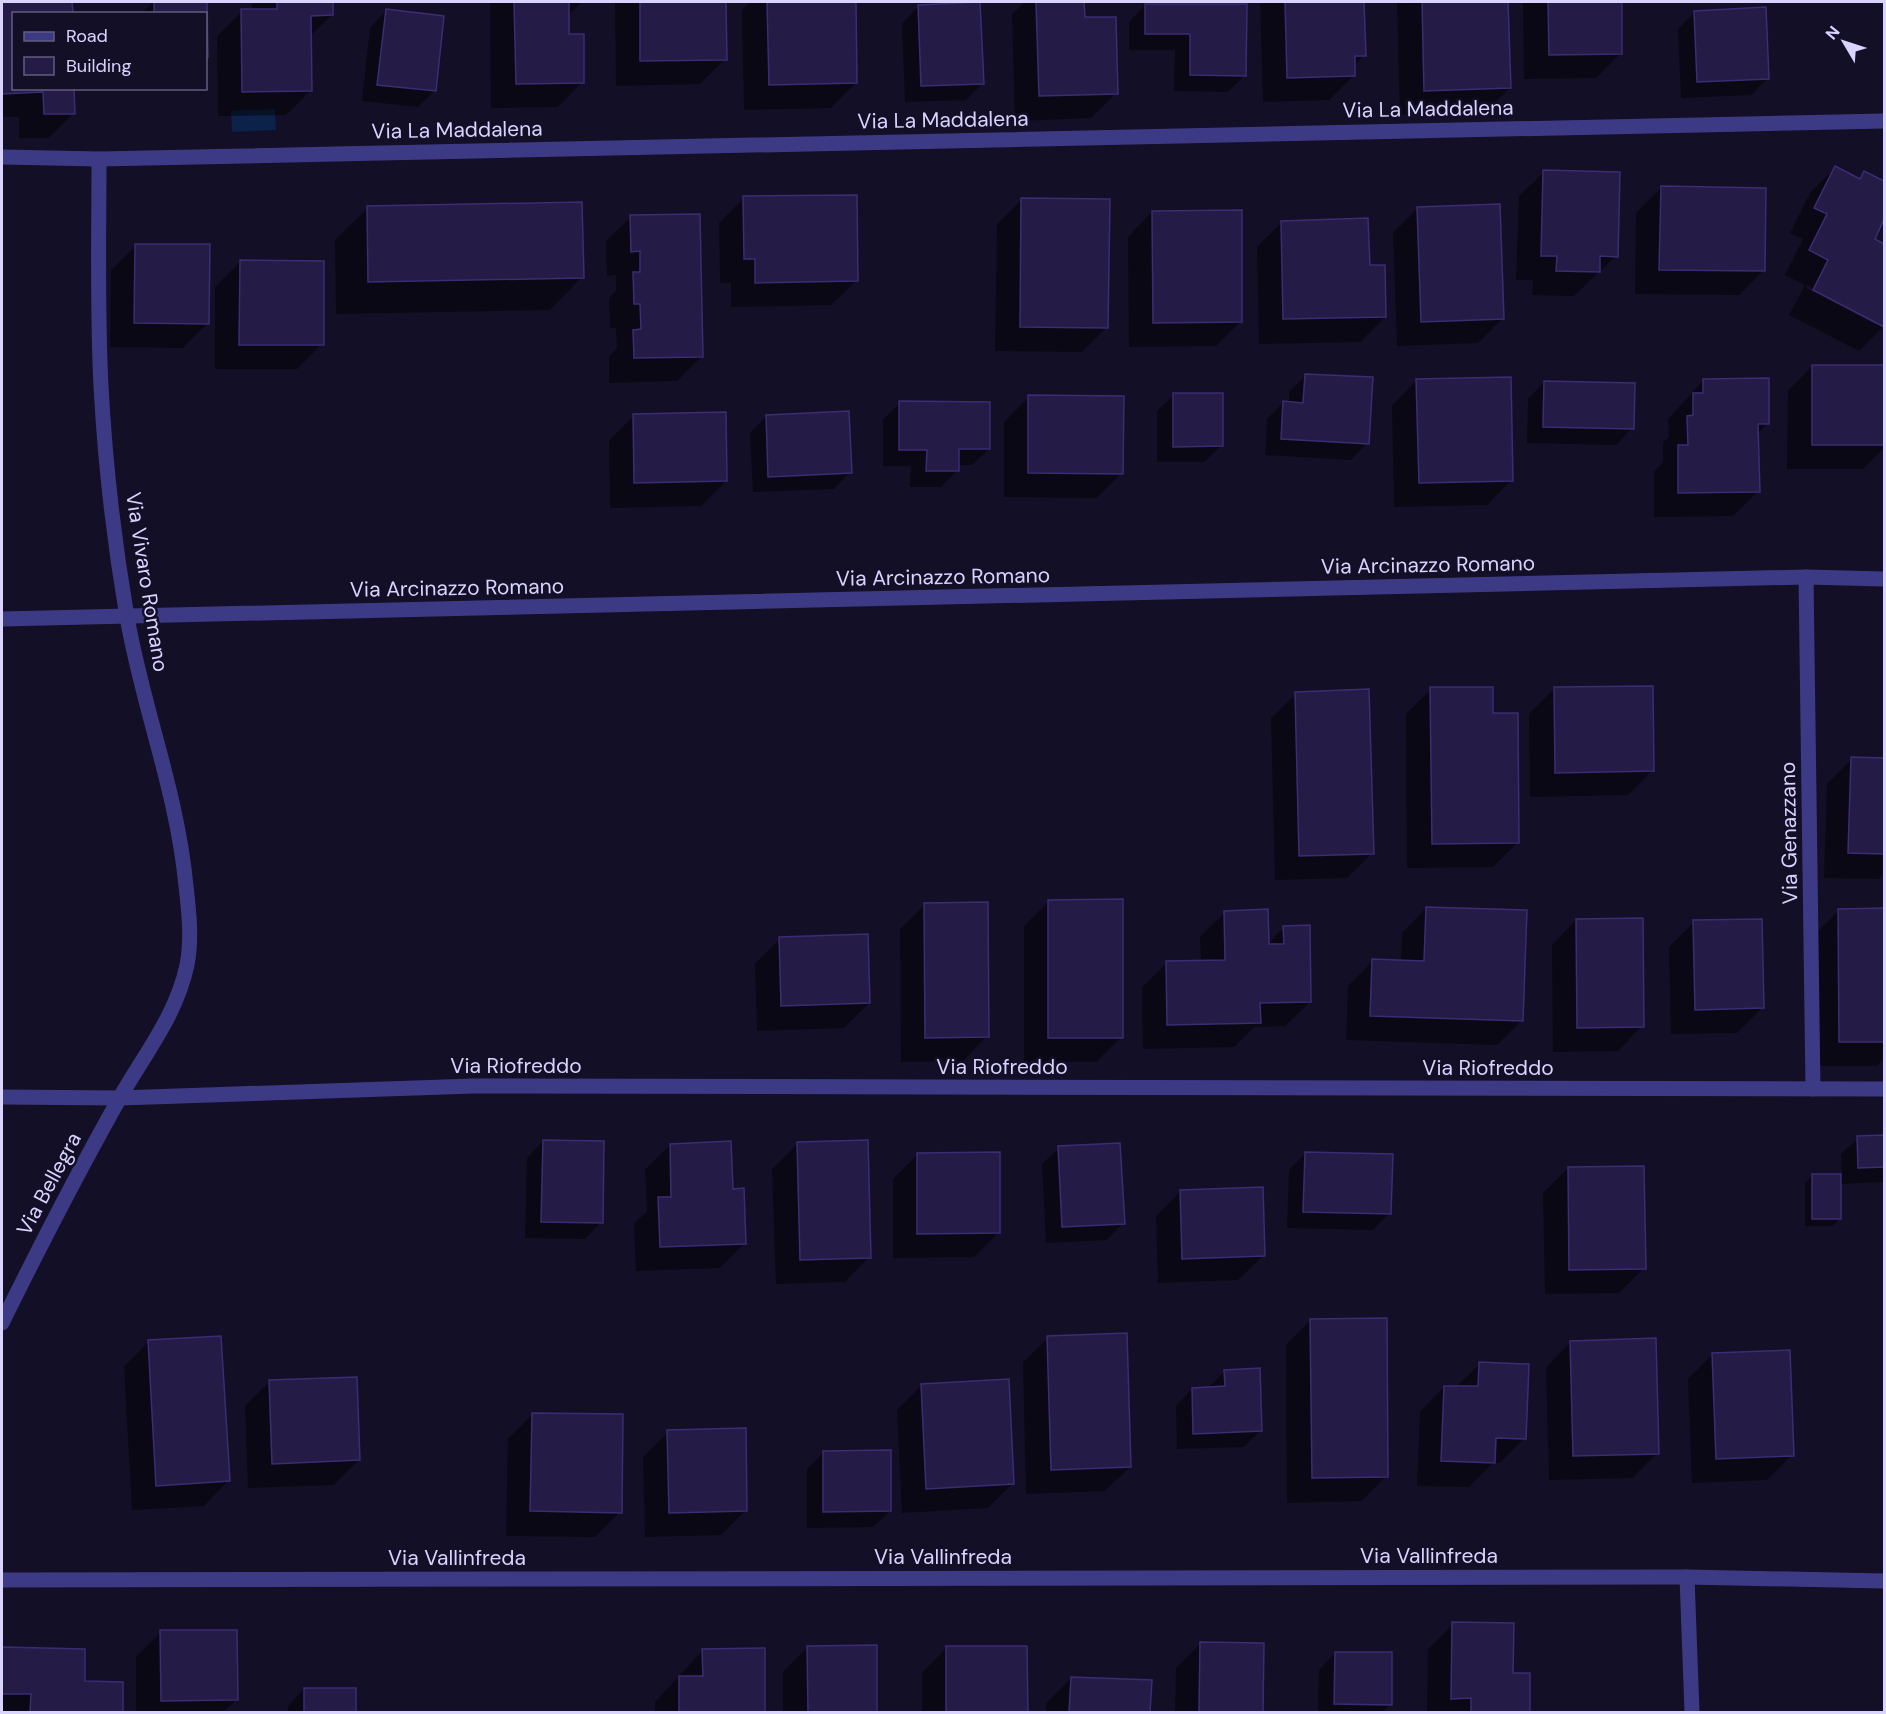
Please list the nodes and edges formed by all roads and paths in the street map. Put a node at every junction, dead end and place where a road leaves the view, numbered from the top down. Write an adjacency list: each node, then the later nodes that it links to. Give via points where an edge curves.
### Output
1 (1884, 121): 3 (street, Via La Maddalena)
2 (2, 157): 3 (street, Via La Maddalena)
3 (99, 159): 6 (street, Via Vivaro Romano, via 101,386)
4 (1806, 577): 5 (street, Via Arcinazzo Romano); 6 (street, Via Arcinazzo Romano); 8 (street, Via Genazzano)
5 (1884, 579)
6 (127, 617): 7 (street, Via Arcinazzo Romano); 11 (street, Via Vivaro Romano, via 177,813 189,938 184,977 172,1009)
7 (2, 619)
8 (1813, 1089): 9 (street, Via Riofreddo); 11 (street, Via Riofreddo, via 473,1086)
9 (1884, 1089)
10 (2, 1097): 11 (street, Via Riofreddo)
11 (120, 1098): 12 (street, Via Bellegra)
12 (2, 1323)
13 (1687, 1577): 14 (street, Via Vallinfreda); 15 (street, Via Vallinfreda); 16 (street)
14 (2, 1580)
15 (1884, 1581)
16 (1692, 1713)

